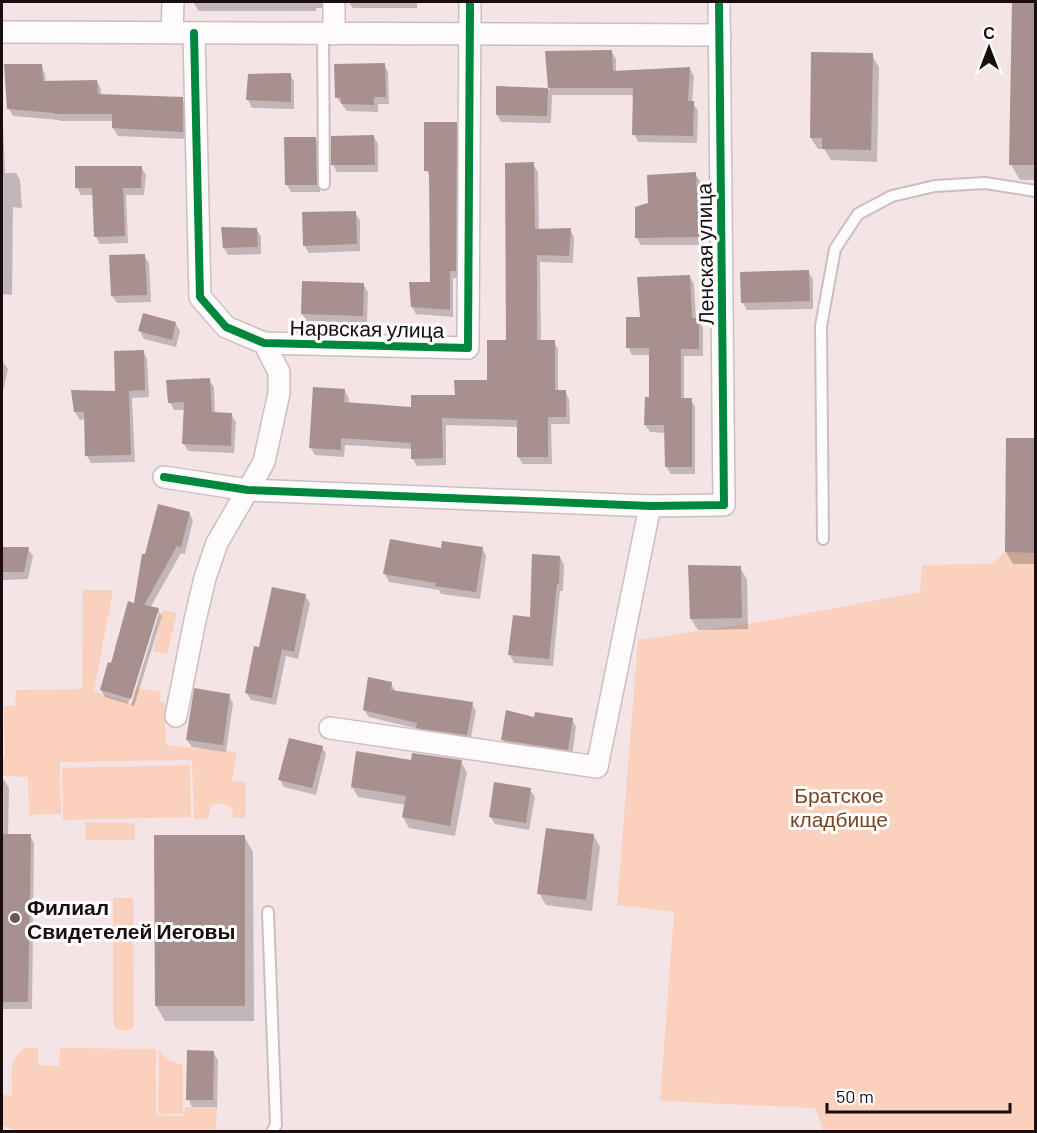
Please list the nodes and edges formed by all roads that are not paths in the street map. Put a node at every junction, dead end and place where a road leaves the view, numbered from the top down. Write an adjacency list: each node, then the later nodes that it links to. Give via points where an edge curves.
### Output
1 (173, 2): 6 (street)
2 (334, 2): 8 (street)
3 (470, 2): 9 (street, Нарвская улица)
4 (719, 2): 10 (street, Ленская улица)
5 (2, 32): 6 (street)
6 (172, 33): 7 (street)
7 (194, 33): 8 (street); 13 (street, Нарвская улица, via 200,297 226,327)
8 (328, 34): 9 (street); 11 (lane)
9 (470, 34): 10 (street); 13 (street, Нарвская улица, via 468,348)
10 (720, 35): 16 (street, Ленская улица, via 724,505)
11 (324, 184)
12 (1035, 191): 17 (lane, via 985,183 935,186 892,196 858,214 835,249 821,326)
13 (264, 343): 15 (street, via 279,372 279,393 264,462)
14 (164, 477): 15 (street)
15 (248, 490): 16 (street); 18 (street, via 217,543 205,578)
16 (650, 506): 19 (street, via 597,768)
17 (823, 538)
18 (176, 716)
19 (330, 728)
20 (268, 912): 21 (lane, via 276,1125)
21 (272, 1131)

